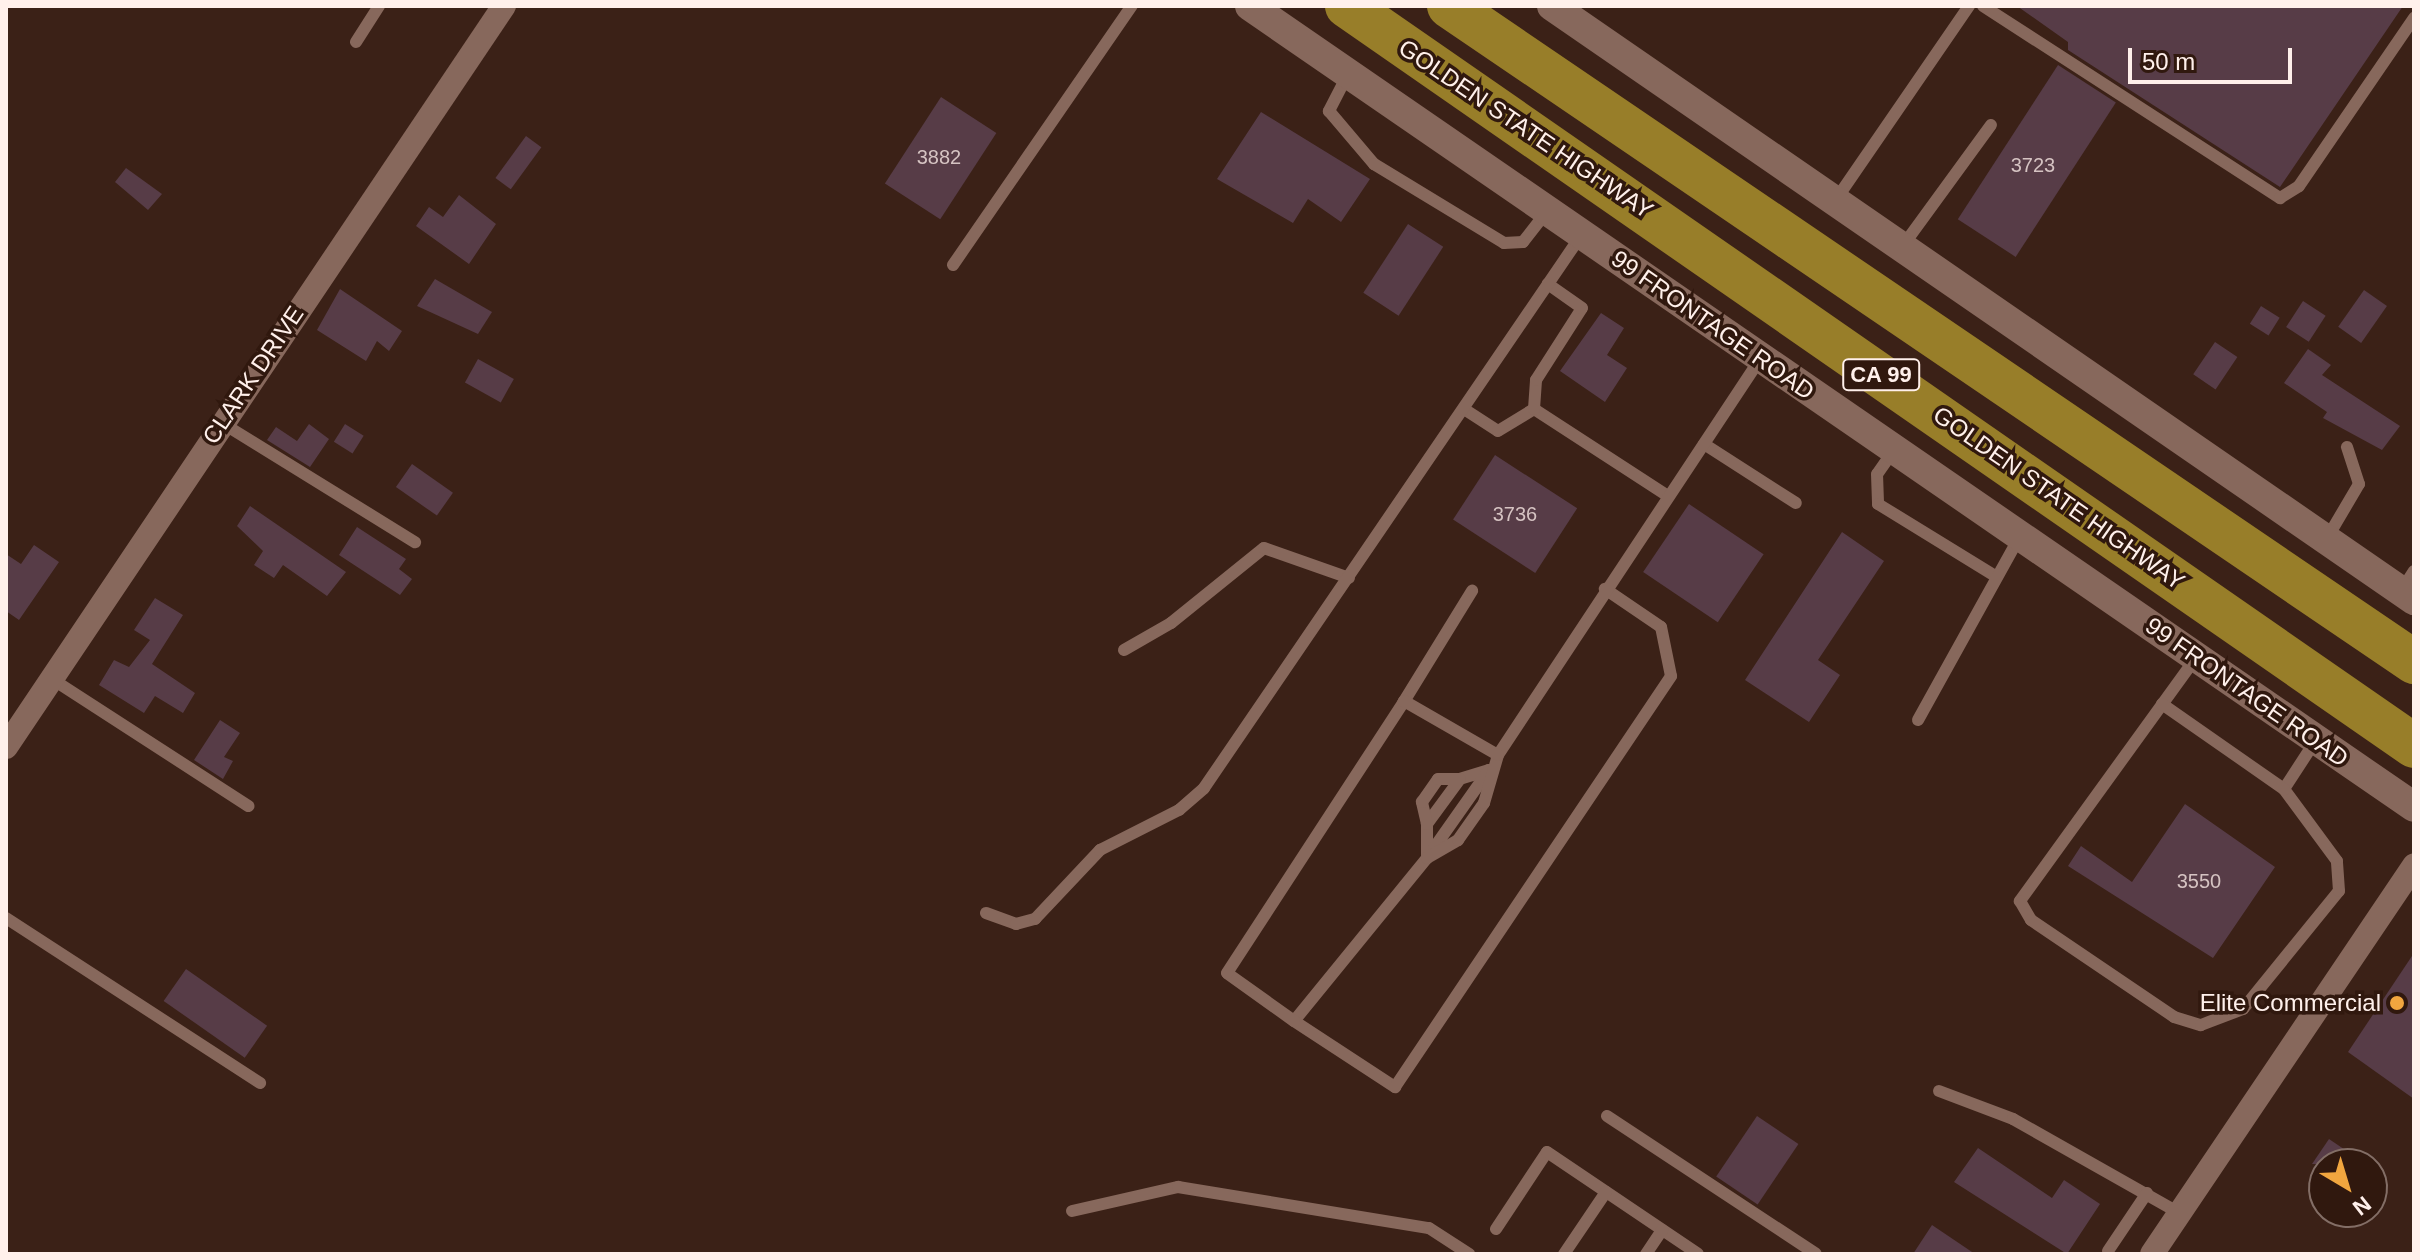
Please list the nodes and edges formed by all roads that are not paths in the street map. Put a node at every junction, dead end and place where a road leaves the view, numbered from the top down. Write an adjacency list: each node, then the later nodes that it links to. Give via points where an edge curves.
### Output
1 (379, 6): 11 (lane)
2 (504, 6): 23 (street, CLARK DRIVE)
3 (1132, 6): 18 (lane)
4 (1250, 6): 12 (street, 99 FRONTAGE ROAD)
5 (1347, 6): 45 (highway, GOLDEN STATE HIGHWAY / CA 99)
6 (1449, 6): 39 (highway, CA 99)
7 (1552, 6): 14 (street)
8 (1969, 6): 14 (lane)
9 (1983, 6): 10 (lane, via 2280,198 2299,186)
10 (2414, 18)
11 (356, 42)
12 (1348, 74): 15 (street, 99 FRONTAGE ROAD); 15 (lane, via 1329,111 1374,164 1504,243 1523,242)
13 (1991, 125): 17 (lane)
14 (1833, 204): 17 (street)
15 (1547, 211): 16 (street, 99 FRONTAGE ROAD)
16 (1582, 234): 19 (lane); 20 (street, 99 FRONTAGE ROAD)
17 (1900, 250): 30 (street)
18 (953, 265)
19 (1548, 284): 21 (lane); 22 (lane, via 1582,308 1536,380)
20 (1760, 359): 24 (lane); 26 (street, 99 FRONTAGE ROAD)
21 (1464, 409): 22 (lane, via 1498,431); 33 (lane)
22 (1534, 409): 27 (lane)
23 (222, 423): 31 (lane); 40 (street, CLARK DRIVE)
24 (1704, 444): 27 (lane); 28 (lane)
25 (2347, 447): 30 (lane, via 2359,484)
26 (1894, 450): 29 (street, 99 FRONTAGE ROAD); 32 (lane, via 1877,474 1878,504)
27 (1665, 494): 35 (lane)
28 (1796, 503)
29 (2020, 536): 32 (lane); 38 (street, 99 FRONTAGE ROAD)
30 (2326, 540): 34 (street)
31 (415, 542)
32 (1992, 574): 43 (lane)
33 (1349, 578): 37 (lane, via 1264,548 1171,623); 54 (lane, via 1204,788 1179,810 1100,850 1035,919 1016,924)
34 (2410, 587)
35 (1605, 589): 47 (lane); 56 (lane, via 1661,627 1671,676 1395,1087)
36 (1472, 591): 41 (lane)
37 (1124, 650)
38 (2196, 657): 42 (lane); 44 (street, 99 FRONTAGE ROAD)
39 (2414, 662)
40 (52, 679): 46 (street, CLARK DRIVE); 50 (lane)
41 (1403, 703): 47 (lane); 56 (lane, via 1227,973)
42 (2162, 704): 49 (lane); 49 (lane, via 2020,901 2031,920 2174,1017 2201,1025 2243,1009 2339,891 2337,861)
43 (1918, 720)
44 (2316, 740): 49 (lane); 51 (street, 99 FRONTAGE ROAD)
45 (2414, 746)
46 (6, 747)
47 (1498, 755): 48 (lane)
48 (1489, 770): 52 (lane, via 1484,803 1458,840); 52 (lane, via 1460,779 1427,824)
49 (2284, 789)
50 (248, 806)
51 (2414, 807)
52 (1427, 858): 56 (lane)
53 (2414, 865): 63 (street)
54 (986, 913)
55 (6, 918): 57 (lane)
56 (1294, 1021)
57 (260, 1083)
58 (1939, 1091): 61 (lane, via 2013,1119)
59 (1607, 1116): 71 (lane)
60 (1606, 1192): 64 (lane, via 1547,1152); 65 (lane); 68 (lane)
61 (2147, 1193): 63 (lane); 66 (lane)
62 (1072, 1211): 67 (lane, via 1178,1187 1429,1228)
63 (2179, 1213): 72 (street)
64 (1496, 1229)
65 (1662, 1230): 69 (lane); 70 (lane)
66 (2108, 1251)
67 (1469, 1254)
68 (1564, 1254)
69 (1646, 1254)
70 (1698, 1254)
71 (1816, 1254)
72 (2152, 1254)

